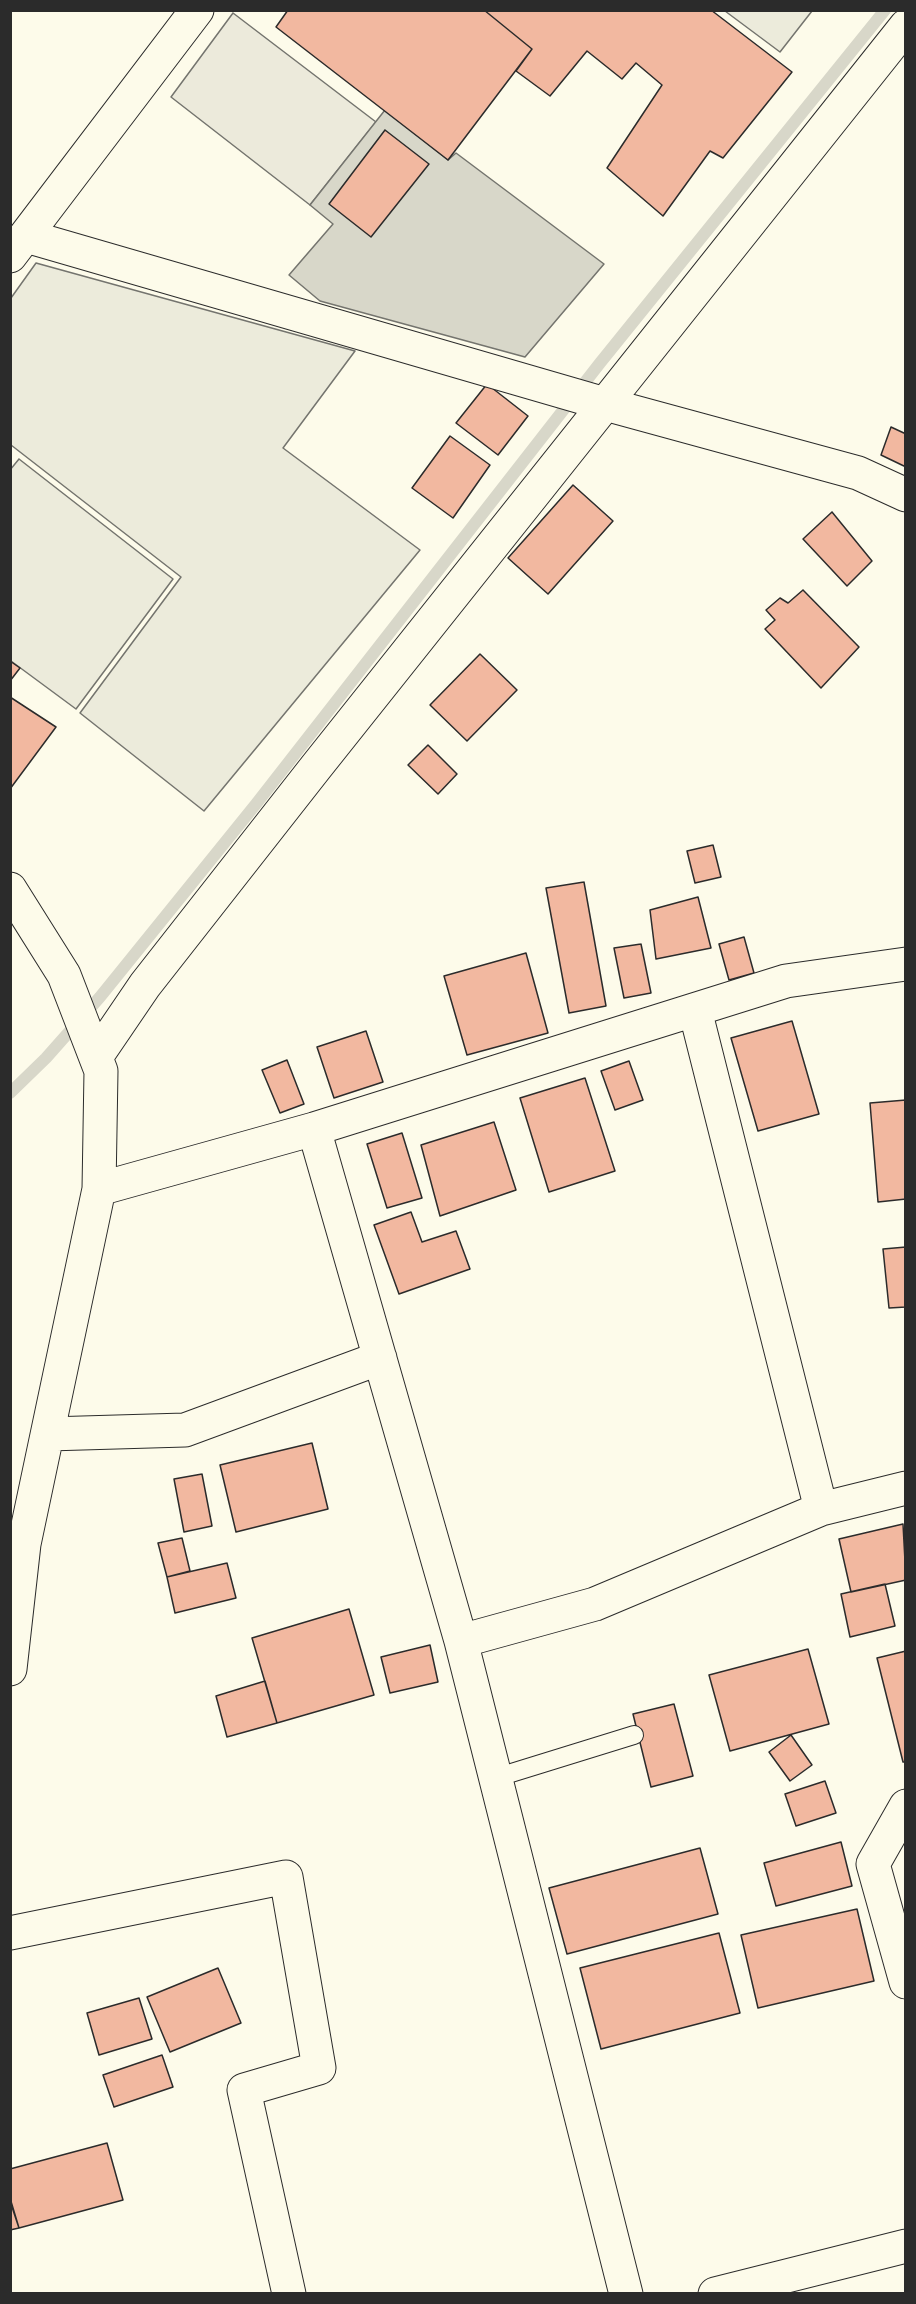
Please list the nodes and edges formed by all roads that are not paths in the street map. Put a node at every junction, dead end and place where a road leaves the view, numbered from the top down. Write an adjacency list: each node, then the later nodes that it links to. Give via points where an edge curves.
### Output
1 (197, 10): 3 (street)
2 (906, 26): 4 (street)
3 (18, 246): 4 (street)
4 (605, 404): 5 (street, via 858,473); 9 (street, via 145,985)
5 (906, 495)
6 (10, 890): 9 (street, via 64,975)
7 (906, 964): 8 (street, via 786,981)
8 (695, 1010): 10 (street); 15 (street)
9 (96, 1057): 11 (street, via 101,1071)
10 (314, 1130): 11 (street); 12 (street)
11 (99, 1189): 13 (street)
12 (380, 1358): 13 (street, via 185,1430); 16 (street)
13 (48, 1434): 17 (street, via 24,1544)
14 (906, 1488): 15 (street)
15 (821, 1509): 16 (street, via 595,1604)
16 (461, 1641): 19 (street)
17 (10, 1669)
18 (634, 1735): 19 (lane)
19 (495, 1778): 25 (street)
20 (906, 1806): 22 (street, via 873,1864)
21 (10, 1933): 24 (street, via 286,1877 319,2068 244,2090)
22 (906, 1982)
23 (906, 2246): 26 (street)
24 (289, 2294)
25 (626, 2294)
26 (715, 2294)

